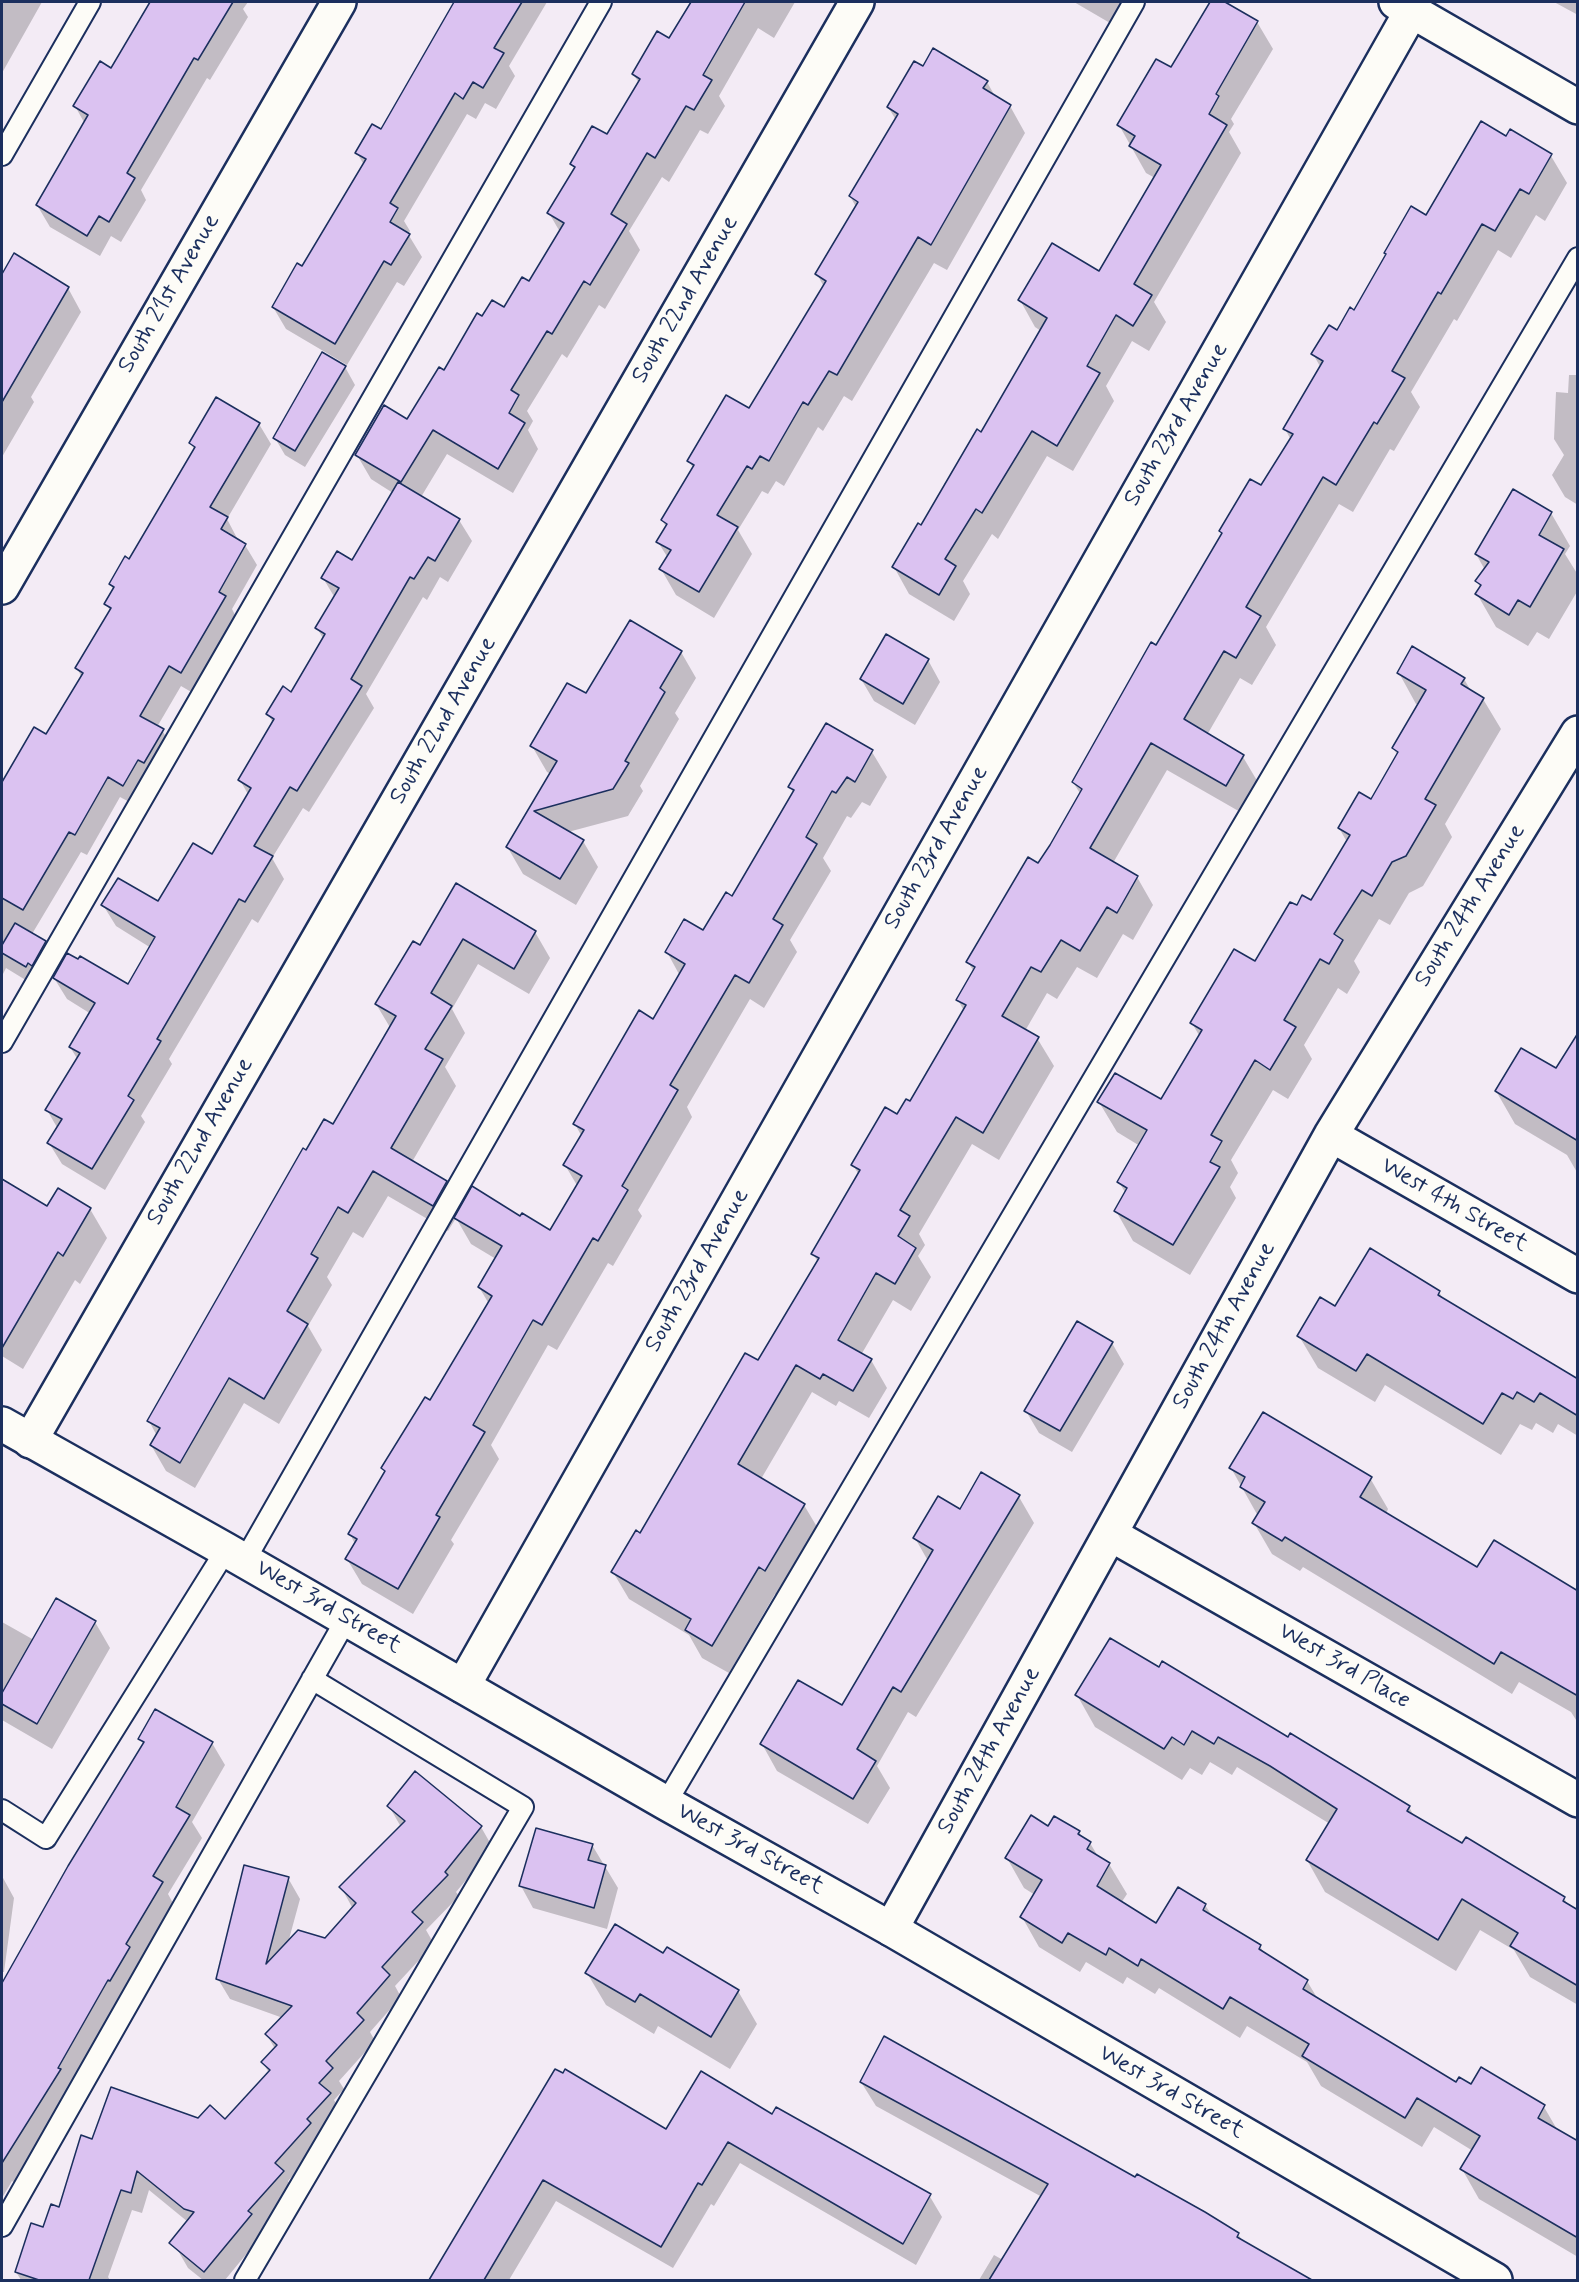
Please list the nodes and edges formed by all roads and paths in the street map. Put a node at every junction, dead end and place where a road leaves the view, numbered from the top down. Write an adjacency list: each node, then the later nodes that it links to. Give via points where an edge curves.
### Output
1 (90, 2): 8 (lane)
2 (339, 2): 10 (street, South 21st Avenue)
3 (601, 2): 12 (lane)
4 (857, 2): 16 (street, South 22nd Avenue)
5 (1134, 2): 18 (lane)
6 (1404, 6): 7 (street); 21 (street, South 23rd Avenue)
7 (1578, 107)
8 (2, 155)
9 (1578, 258): 23 (lane)
10 (2, 586)
11 (1578, 733): 13 (street, South 24th Avenue)
12 (2, 1042)
13 (1331, 1135): 14 (street, West 4th Street); 17 (street, South 24th Avenue)
14 (1578, 1276)
15 (2, 1424): 16 (street, West 3rd Street)
16 (30, 1440): 18 (street, West 3rd Street)
17 (1110, 1534): 22 (street, West 3rd Place); 25 (street, South 24th Avenue)
18 (235, 1555): 19 (street, West 3rd Street); 24 (lane, via 46,1838)
19 (347, 1618): 20 (lane); 21 (street, West 3rd Street)
20 (312, 1679): 26 (lane); 27 (lane, via 523,1807)
21 (463, 1686): 23 (street, West 3rd Street)
22 (1578, 1800)
23 (666, 1803): 25 (street, West 3rd Street)
24 (2, 1810)
25 (891, 1929): 28 (street, West 3rd Street)
26 (2, 2226)
27 (245, 2280)
28 (1495, 2280)

